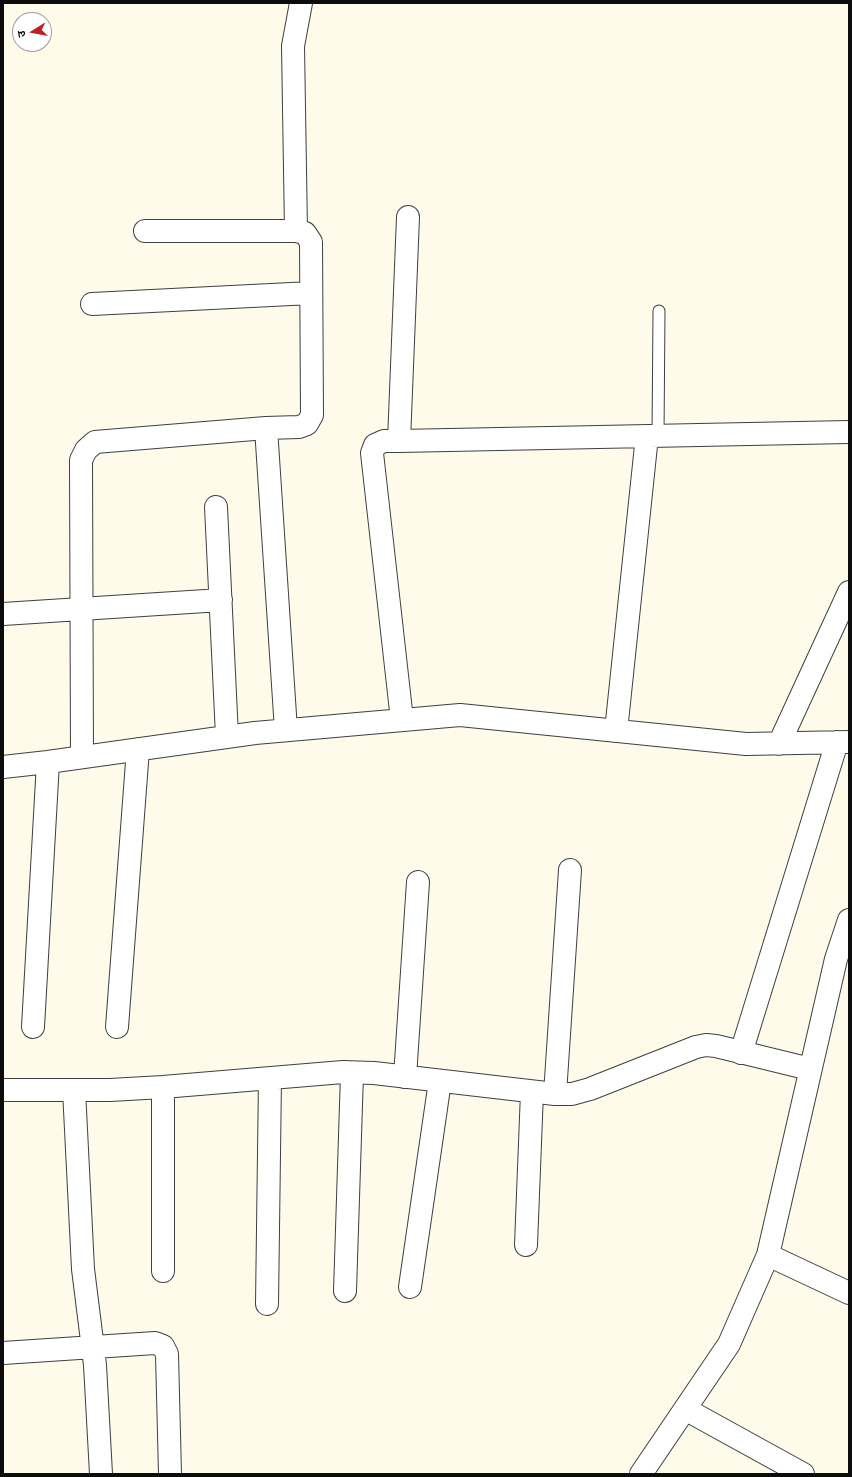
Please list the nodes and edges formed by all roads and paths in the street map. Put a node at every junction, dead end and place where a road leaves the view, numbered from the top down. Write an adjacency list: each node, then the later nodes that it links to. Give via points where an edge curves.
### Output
1 (301, 3): 4 (street, via 293,46)
2 (408, 217): 11 (street)
3 (145, 231): 4 (street)
4 (296, 231): 5 (street, via 305,233 310,242)
5 (311, 293): 6 (street); 8 (street, via 312,415 307,424 298,428)
6 (92, 304)
7 (659, 311): 10 (lane)
8 (266, 428): 15 (street, via 95,442 86,450 81,460); 18 (street)
9 (849, 432): 10 (street)
10 (653, 436): 11 (street); 19 (street)
11 (400, 441): 17 (street, via 384,441 375,445 372,453)
12 (216, 507): 14 (street)
13 (849, 592): 22 (street)
14 (220, 600): 15 (street); 20 (street)
15 (82, 608): 16 (street); 24 (street)
16 (3, 614)
17 (402, 720): 18 (street); 19 (street, via 460,715)
18 (286, 730): 20 (street)
19 (616, 731): 22 (street, via 746,744)
20 (227, 736): 23 (street)
21 (843, 742): 22 (street); 32 (street)
22 (779, 744)
23 (138, 749): 24 (street); 31 (street)
24 (82, 757): 25 (street)
25 (48, 762): 26 (street); 30 (street)
26 (3, 766)
27 (570, 870): 42 (street)
28 (418, 882): 35 (street)
29 (849, 920): 33 (street, via 836,959)
30 (33, 1027)
31 (117, 1027)
32 (741, 1053): 33 (street); 42 (street, via 716,1046 696,1047 590,1089 572,1094)
33 (810, 1069): 44 (street)
34 (352, 1074): 35 (street, via 374,1073); 36 (street, via 343,1072); 47 (street)
35 (405, 1077): 37 (street)
36 (270, 1078): 38 (street); 49 (street)
37 (440, 1081): 41 (street); 46 (street)
38 (163, 1087): 40 (street); 45 (street)
39 (3, 1090): 40 (street)
40 (74, 1090): 50 (street, via 83,1269)
41 (532, 1092): 42 (street); 43 (street)
42 (555, 1094)
43 (526, 1245)
44 (768, 1255): 48 (street); 52 (street, via 729,1344)
45 (163, 1271)
46 (410, 1287)
47 (345, 1291)
48 (849, 1293)
49 (267, 1304)
50 (93, 1347): 51 (street); 53 (street); 54 (street, via 155,1343 162,1346 167,1354)
51 (3, 1353)
52 (685, 1409): 55 (street); 56 (street)
53 (101, 1474)
54 (170, 1474)
55 (641, 1474)
56 (803, 1474)

